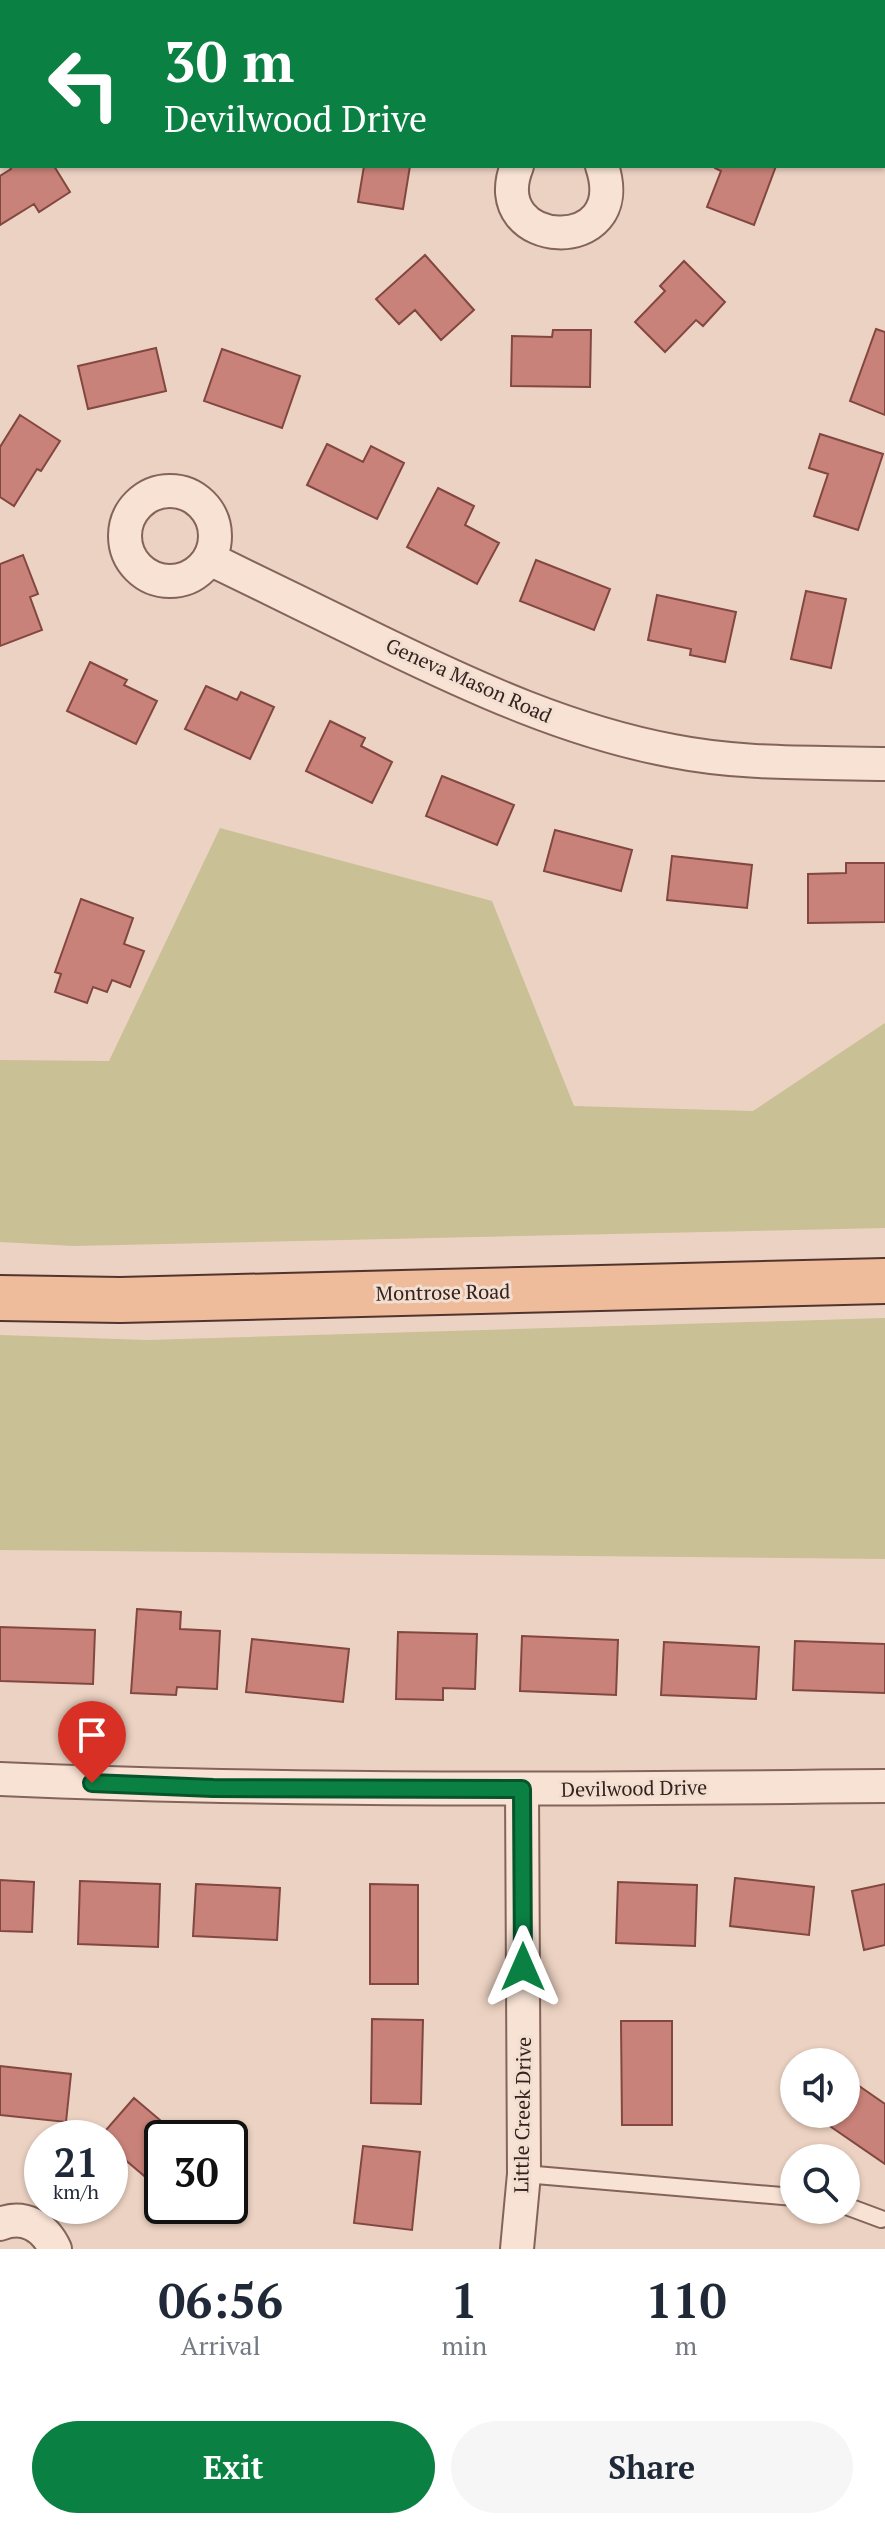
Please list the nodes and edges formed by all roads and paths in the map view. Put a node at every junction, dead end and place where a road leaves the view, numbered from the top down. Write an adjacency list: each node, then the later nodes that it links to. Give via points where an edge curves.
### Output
1 (516, 168): 2 (street, via 512,194 518,210 542,231 558,234 582,228 600,212 607,180)
2 (603, 168)
3 (210, 559): 4 (street, Geneva Mason Road, via 459,680 605,735 674,752 744,761)
4 (885, 764)
5 (885, 1281): 6 (main road, Montrose Road, via 120,1300)
6 (0, 1298)
7 (0, 1779): 9 (street, Devilwood Drive, via 213,1788)
8 (885, 1786): 9 (street, Devilwood Drive)
9 (522, 1789): 10 (street, Little Creek Drive)
10 (524, 2174): 11 (lane); 16 (street, Little Creek Drive)
11 (780, 2196)
12 (860, 2211): 13 (lane)
13 (881, 2219)
14 (0, 2224): 15 (street, via 21,2220 35,2225)
15 (55, 2249)
16 (517, 2249)

